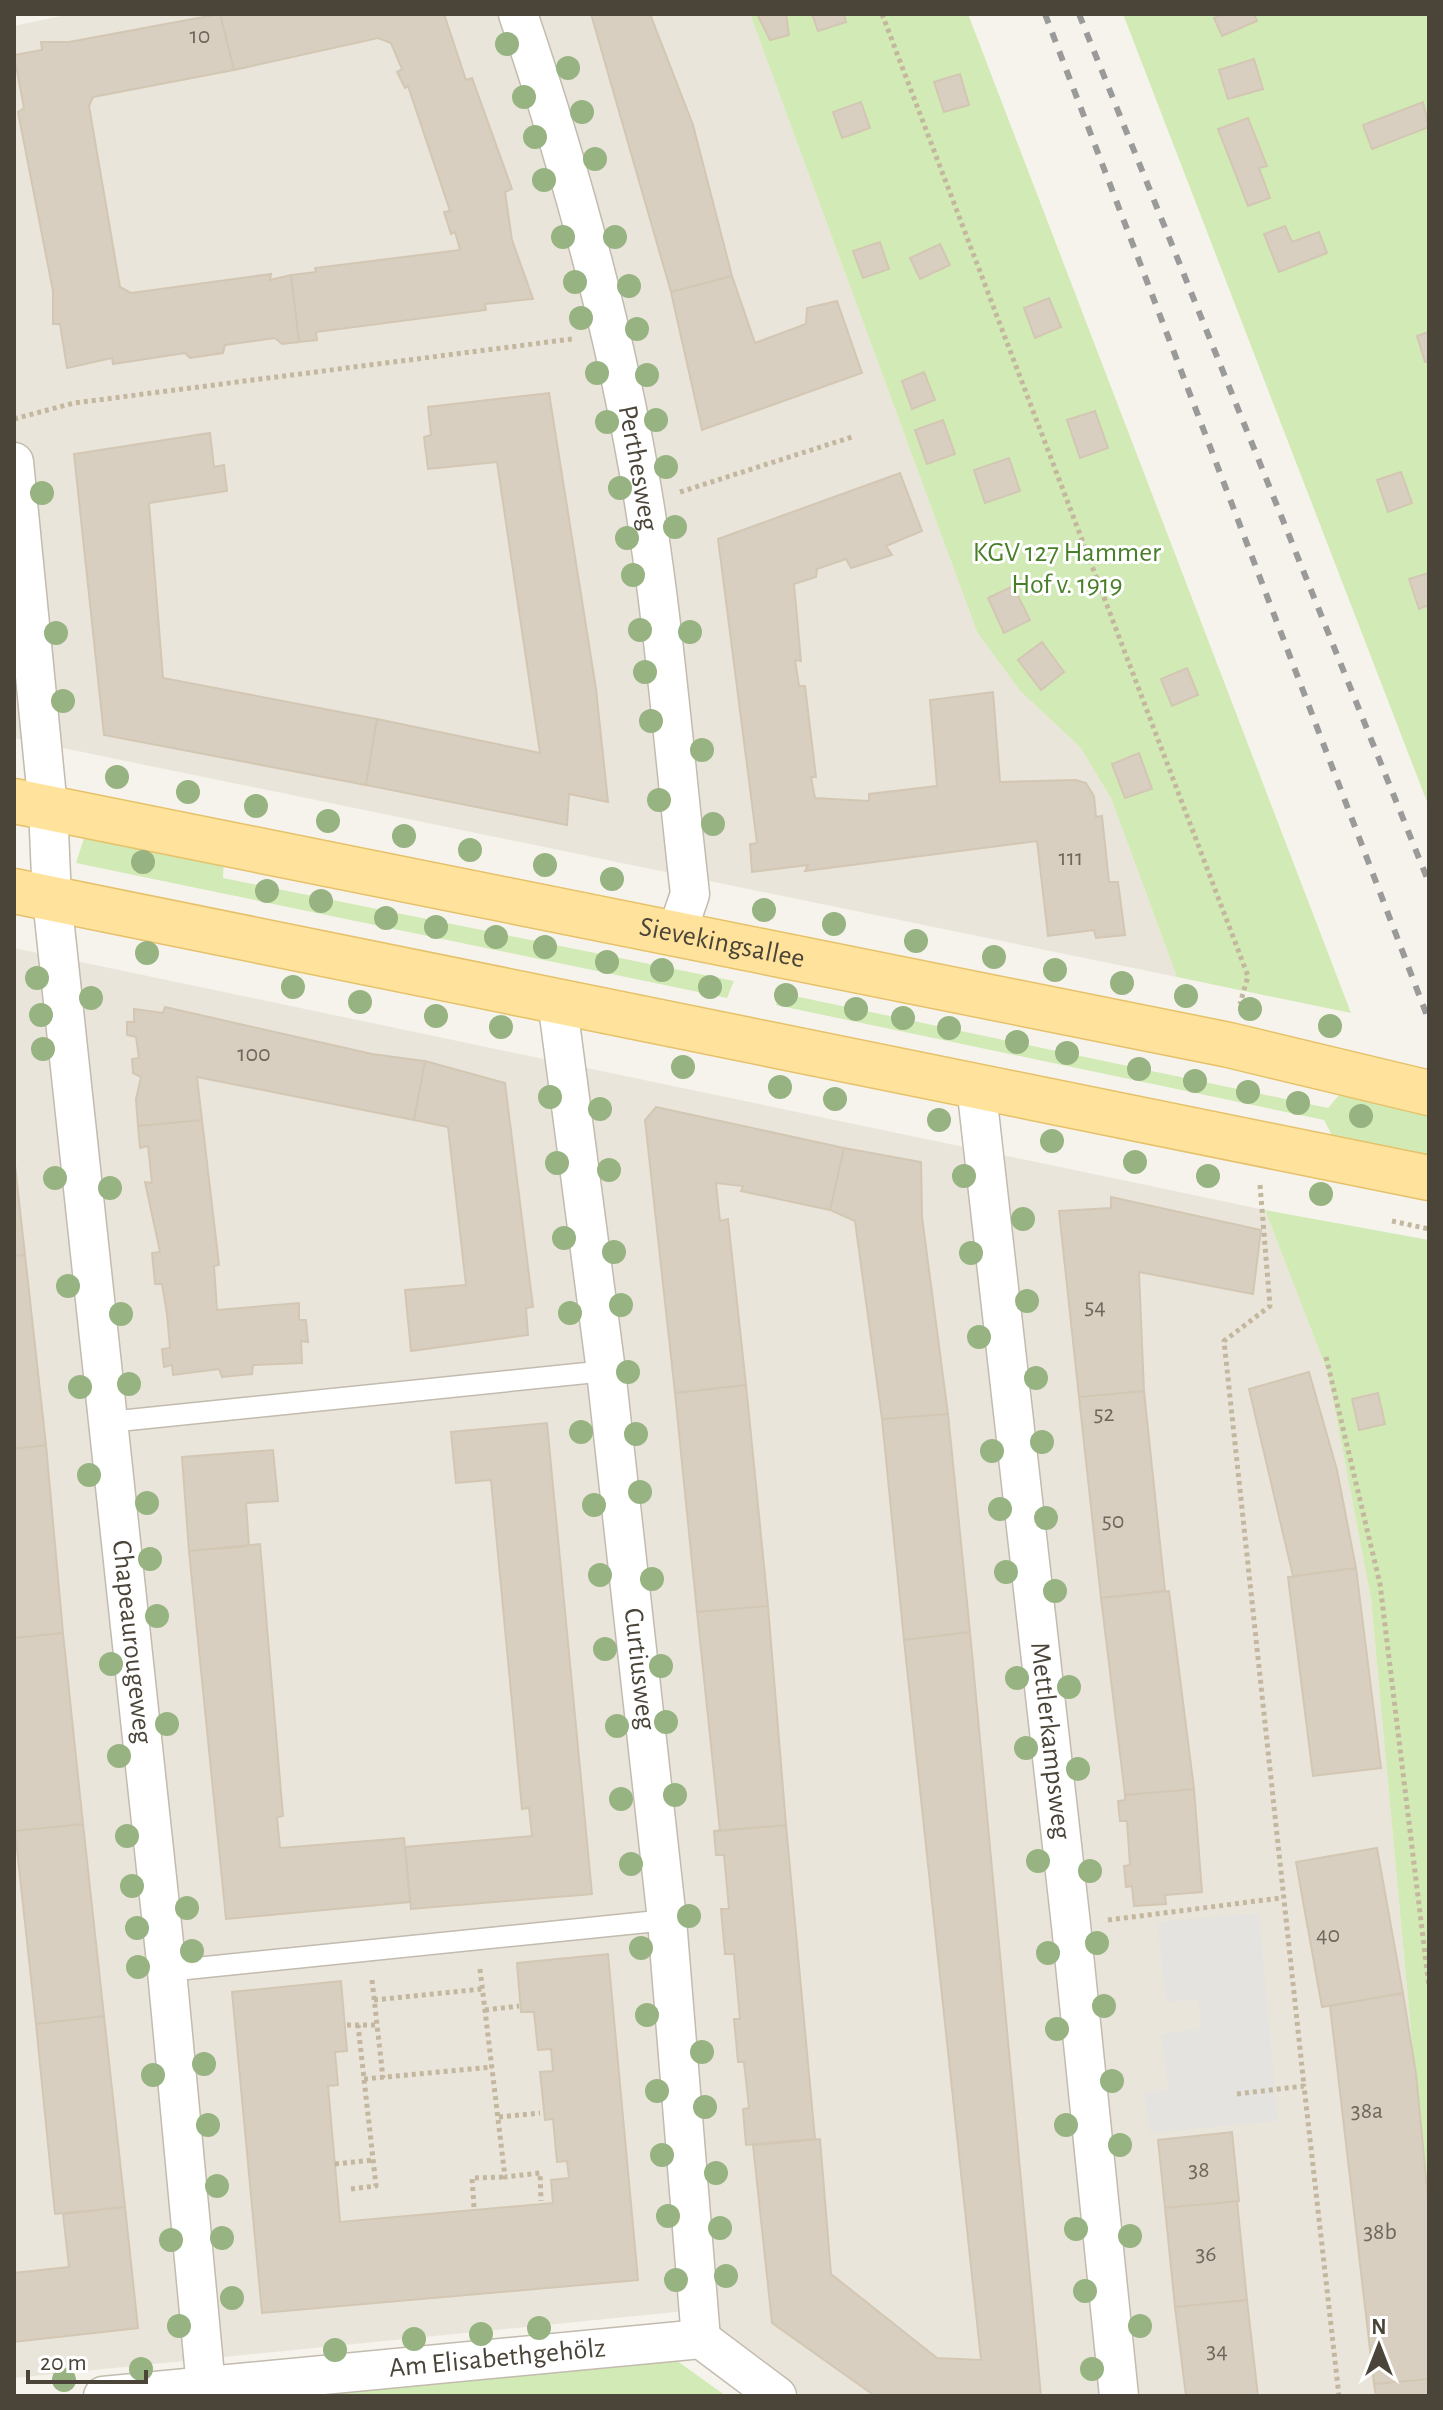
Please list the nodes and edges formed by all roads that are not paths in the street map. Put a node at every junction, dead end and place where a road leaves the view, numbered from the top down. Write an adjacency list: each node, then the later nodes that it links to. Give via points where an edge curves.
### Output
1 (518, 14): 5 (street, Perthesweg, via 612,332 644,503 690,894)
2 (14, 462): 3 (street, Chapeaurougeweg)
3 (31, 805): 4 (street, Chapeaurougeweg); 5 (main road, Sievekingsallee)
4 (33, 895): 6 (main road); 11 (street, Chapeaurougeweg)
5 (677, 932): 8 (main road, Sievekingsallee, via 1229,1045)
6 (557, 1000): 7 (main road); 10 (street, Curtiusweg)
7 (976, 1085): 9 (main road); 18 (street, Mettlerkampsweg)
8 (1429, 1093)
9 (1429, 1178)
10 (606, 1371): 11 (lane); 12 (street, Curtiusweg)
11 (109, 1422): 13 (street, Chapeaurougeweg)
12 (667, 1920): 13 (lane); 14 (street, Curtiusweg)
13 (167, 1971): 15 (street, Chapeaurougeweg)
14 (701, 2339): 15 (street, Am Elisabethgehölz); 17 (street)
15 (206, 2387): 16 (street, Am Elisabethgehölz)
16 (103, 2396)
17 (777, 2396)
18 (1119, 2396)

